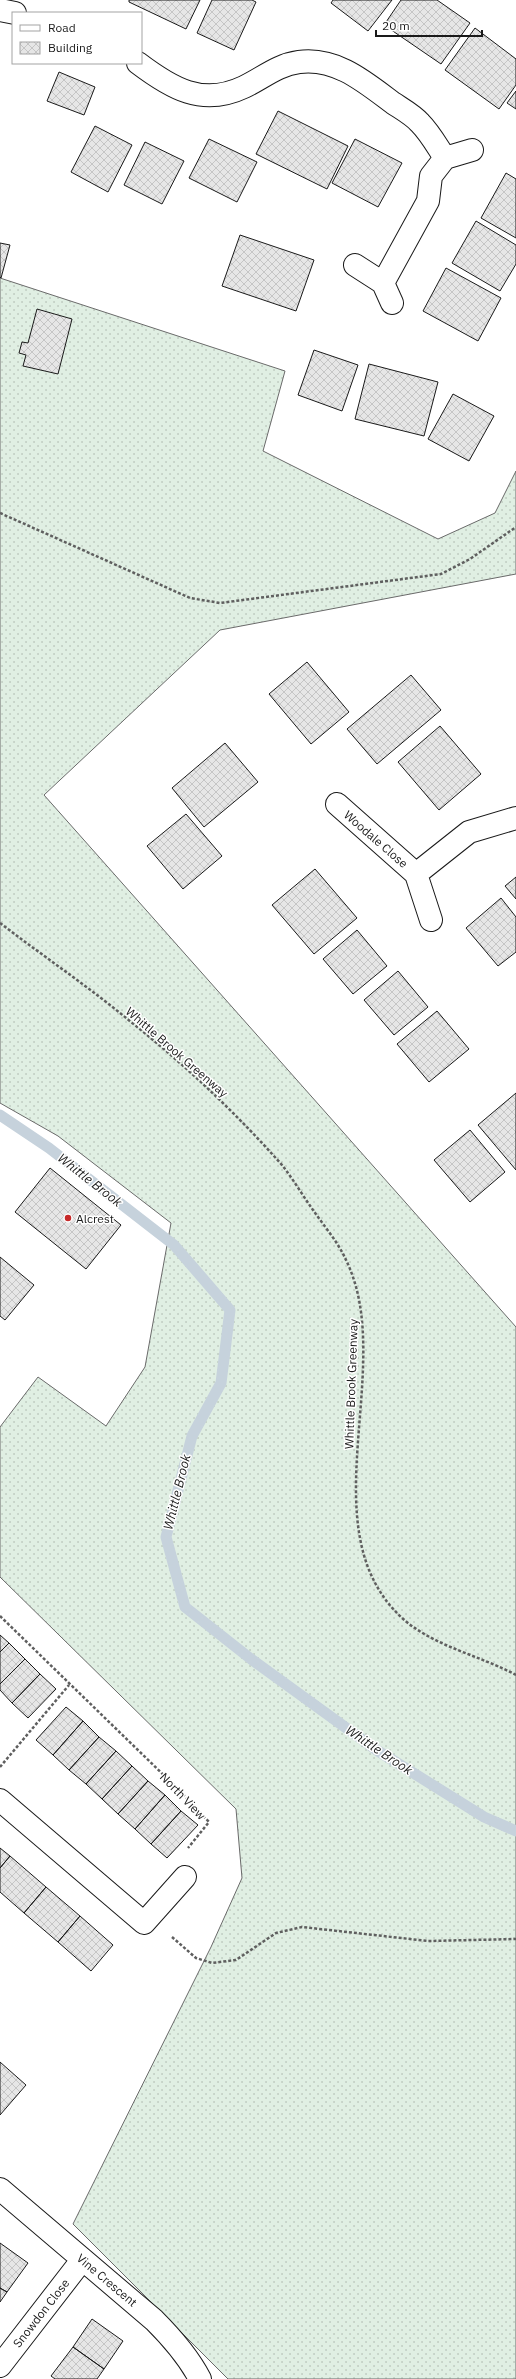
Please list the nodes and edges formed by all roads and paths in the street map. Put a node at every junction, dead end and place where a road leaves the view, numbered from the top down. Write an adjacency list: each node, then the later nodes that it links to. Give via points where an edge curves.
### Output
1 (0, 10): 2 (street)
2 (12, 12)
3 (139, 64): 5 (street, via 165,83 184,92 206,95 243,88 280,66 298,62 319,61 338,66 420,122)
4 (472, 150): 5 (street)
5 (445, 158): 7 (street, via 431,176 428,201)
6 (355, 265): 7 (street)
7 (383, 283): 8 (street)
8 (392, 303)
9 (0, 513): 10 (path, via 190,598 220,603 441,574 470,559)
10 (516, 527)
11 (336, 804): 13 (street, Woodale Close)
12 (516, 818): 13 (street, Woodale Close, via 469,832)
13 (416, 874): 14 (street, Woodale Close)
14 (431, 920)
15 (0, 923): 17 (path, Whittle Brook Greenway, via 131,1021 205,1085 288,1174 346,1258 359,1294 363,1325 357,1468 358,1537 373,1583 402,1617 437,1640)
16 (0, 1616): 18 (path, North View)
17 (516, 1675)
18 (69, 1685): 19 (path); 21 (path, North View, via 209,1822 182,1856)
19 (0, 1767)
20 (0, 1800): 22 (street, via 144,1923)
21 (185, 1877): 22 (street)
22 (150, 1917): 23 (path, via 196,1958 207,1963 236,1960 276,1933 302,1927 428,1941)
23 (516, 1939)
24 (2, 2190): 25 (street, Vine Crescent)
25 (82, 2260): 26 (street, Snowdon Close); 27 (street, Vine Crescent, via 154,2320 174,2341)
26 (0, 2366)
27 (200, 2379)

